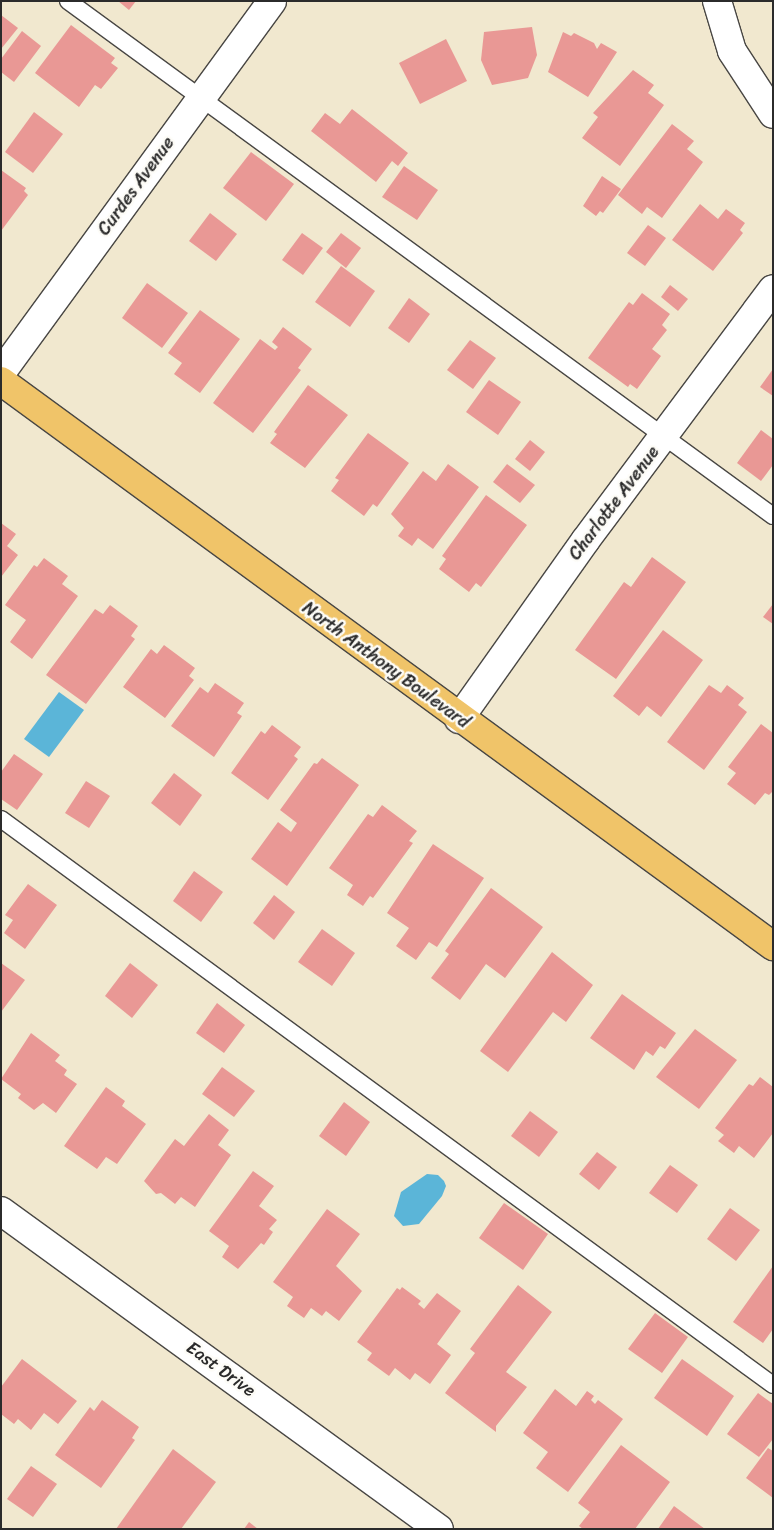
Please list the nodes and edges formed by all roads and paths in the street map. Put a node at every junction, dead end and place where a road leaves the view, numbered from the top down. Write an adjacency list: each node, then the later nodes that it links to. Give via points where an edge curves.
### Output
1 (68, 1): 5 (lane)
2 (288, 1): 4 (street)
3 (717, 1): 6 (street, via 732,51)
4 (267, 8): 5 (street, Curdes Avenue)
5 (200, 98): 8 (street, Curdes Avenue); 10 (lane)
6 (773, 114)
7 (773, 289): 10 (street, Charlotte Avenue)
8 (1, 373)
9 (1, 381): 12 (main road, North Anthony Boulevard)
10 (663, 438): 11 (lane); 12 (street, Charlotte Avenue, via 585,541)
11 (773, 516)
12 (460, 719): 14 (main road, North Anthony Boulevard)
13 (1, 819): 16 (lane)
14 (773, 946)
15 (1, 1211): 17 (street, East Drive)
16 (773, 1386)
17 (439, 1529)

